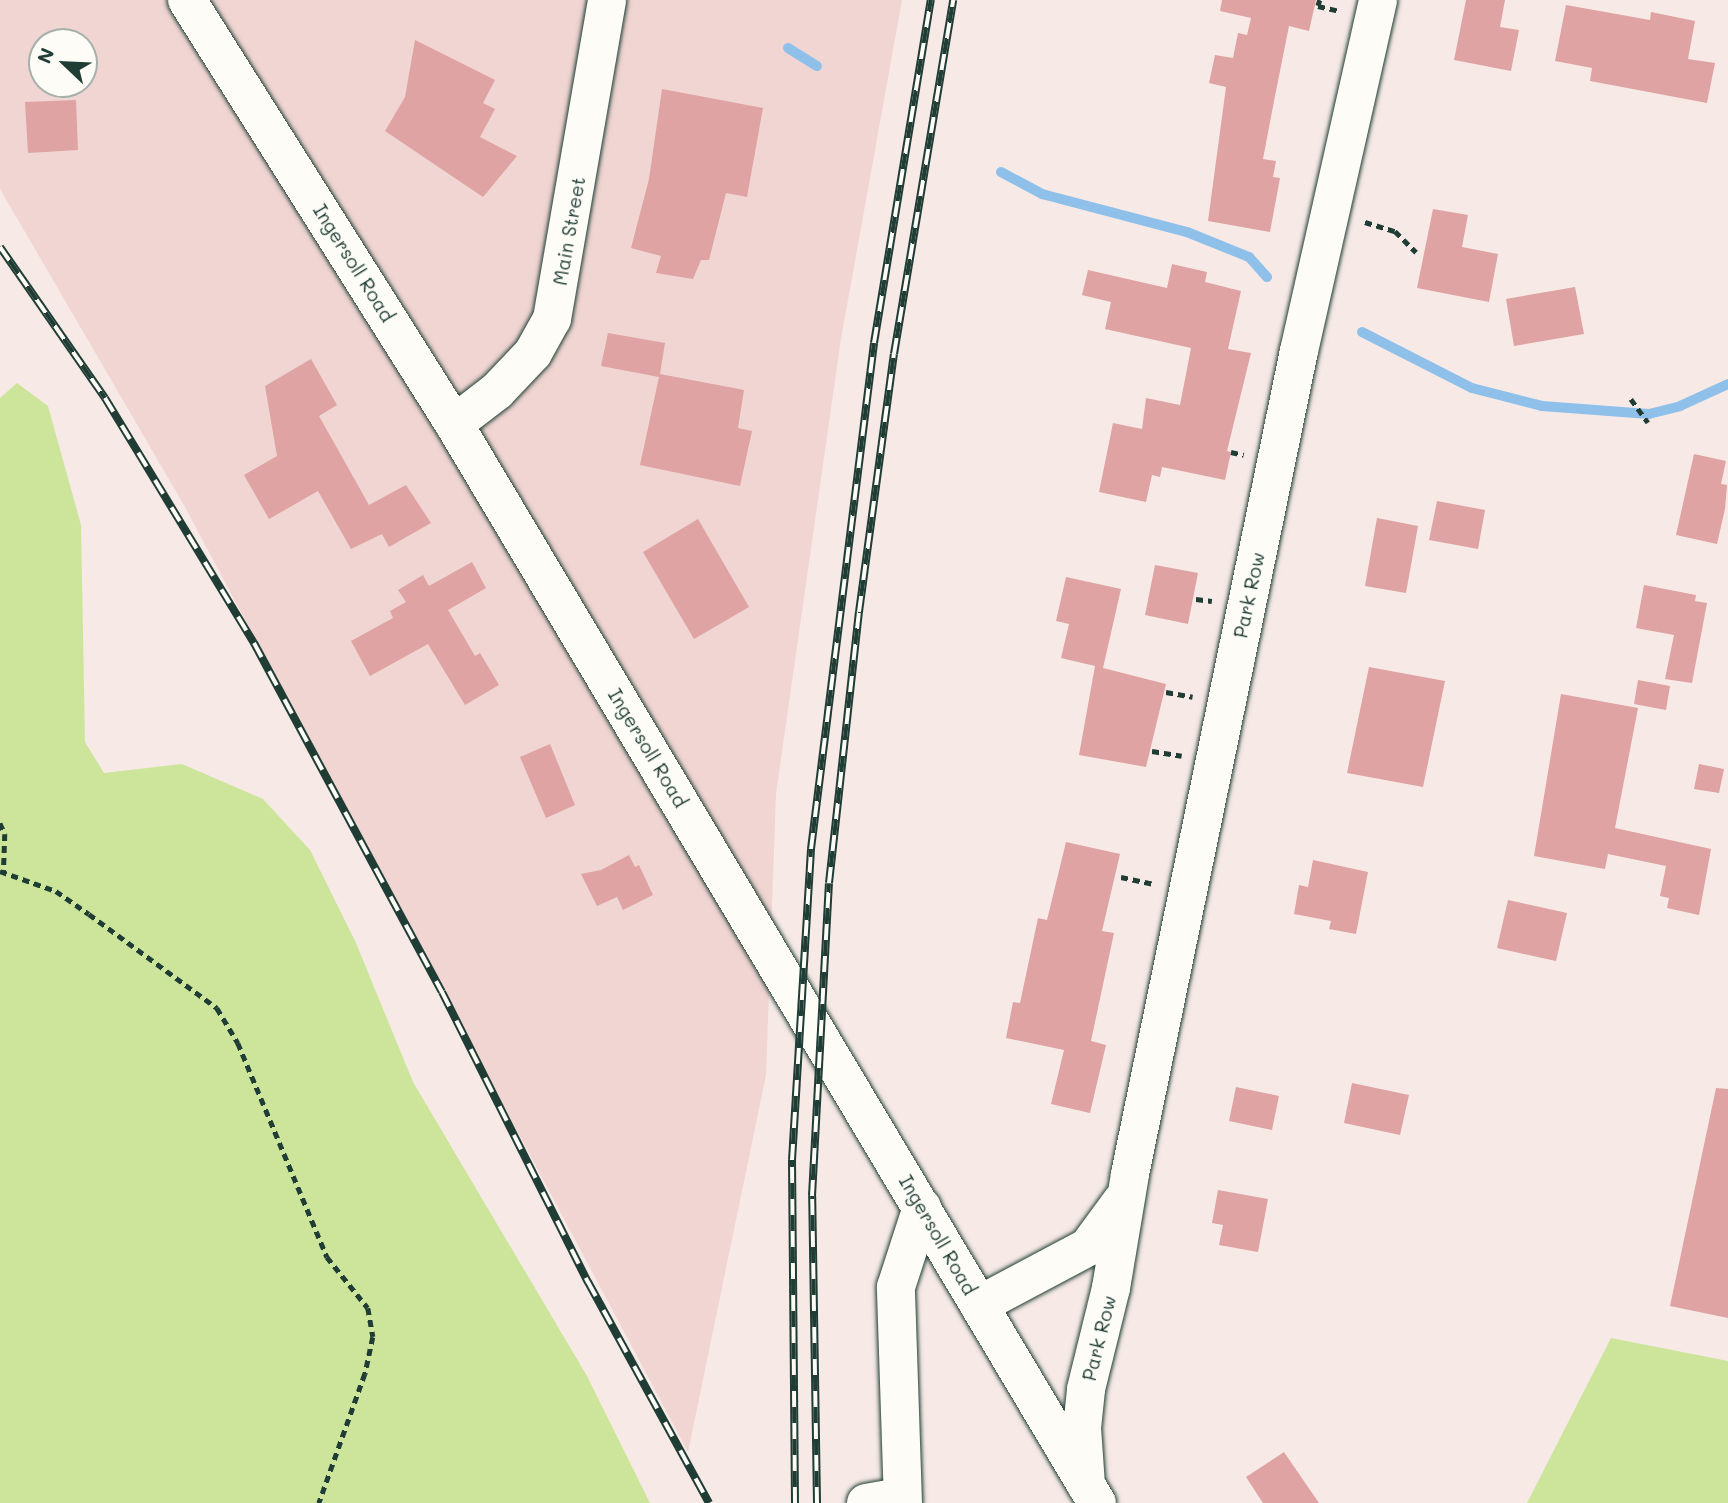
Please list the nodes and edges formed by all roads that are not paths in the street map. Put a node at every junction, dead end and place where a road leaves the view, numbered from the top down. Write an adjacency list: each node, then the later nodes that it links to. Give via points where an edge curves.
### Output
1 (187, 0): 4 (main road, Ingersoll Road)
2 (607, 0): 4 (main road, Main Street, via 552,319 533,353 506,382)
3 (1361, 6): 5 (main road, Park Row, via 1299,351)
4 (454, 424): 6 (main road, Ingersoll Road)
5 (1128, 1191): 7 (main road, Park Row, via 1088,1247); 8 (main road, Park Row, via 1086,1389 1082,1428)
6 (922, 1207): 7 (main road, Ingersoll Road); 9 (main road, via 896,1287)
7 (979, 1305): 8 (main road, Ingersoll Road)
8 (1092, 1494)
9 (890, 1501)

